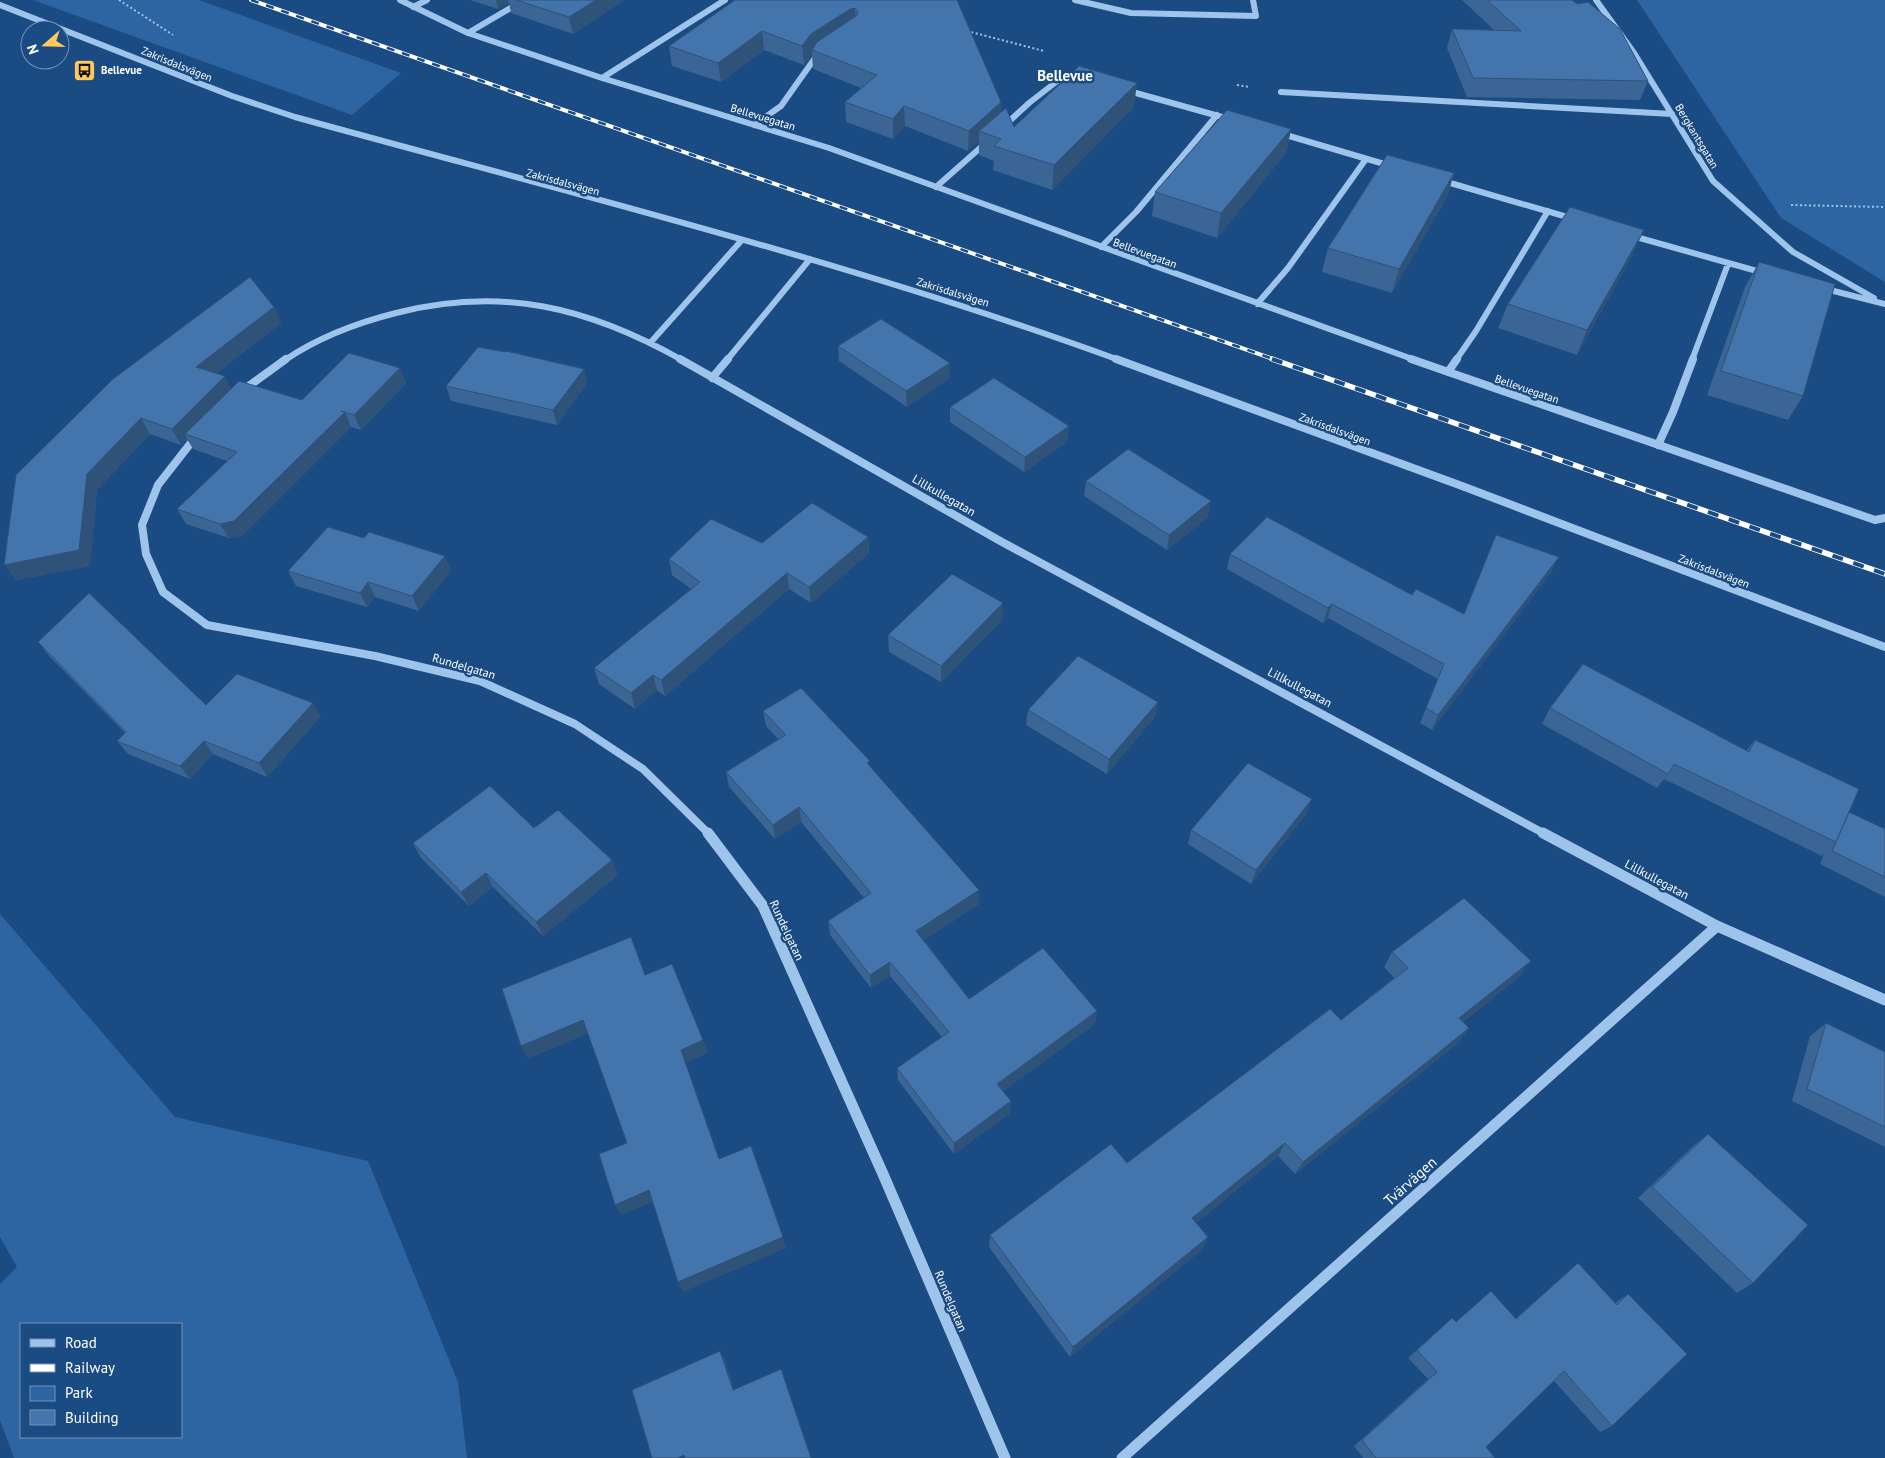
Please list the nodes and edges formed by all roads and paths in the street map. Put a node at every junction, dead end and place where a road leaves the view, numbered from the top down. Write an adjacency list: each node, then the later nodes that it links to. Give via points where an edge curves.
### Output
1 (400, 0): 9 (street, Bellevuegatan)
2 (427, 0): 9 (street)
3 (524, 0): 10 (street)
4 (724, 0): 12 (street)
5 (1075, 0): 6 (street, via 1131,13 1256,16)
6 (1253, 0)
7 (1596, 0): 16 (street, Bergkantsgatan, via 1634,52)
8 (0, 5): 32 (street, Zakrisdalsvägen, via 232,96 295,117)
9 (413, 7): 10 (street, Bellevuegatan)
10 (468, 33): 12 (street, Bellevuegatan)
11 (823, 53): 19 (street, via 815,58 781,106)
12 (602, 78): 19 (street, Bellevuegatan)
13 (1084, 80): 20 (street, via 1065,75)
14 (1122, 90): 17 (street)
15 (1281, 92): 16 (street)
16 (1672, 114): 27 (street, Bergkantsgatan, via 1713,181)
17 (1217, 116): 18 (street); 33 (street, via 1136,212)
18 (1236, 121)
19 (754, 125): 26 (street, Bellevuegatan)
20 (1000, 130)
21 (1273, 132): 23 (street)
22 (993, 136): 26 (street)
23 (1366, 159): 24 (street); 38 (street, via 1288,268)
24 (1395, 167)
25 (1433, 178): 29 (street)
26 (936, 187): 33 (street, Bellevuegatan)
27 (1739, 204): 28 (path); 39 (street, Bergkantsgatan, via 1793,252)
28 (1885, 207)
29 (1548, 211): 30 (street); 41 (lane)
30 (1577, 220)
31 (1624, 233): 35 (street)
32 (741, 242): 34 (street, Zakrisdalsvägen); 40 (street)
33 (1101, 247): 38 (street, Bellevuegatan)
34 (810, 259): 42 (street); 47 (street, Zakrisdalsvägen, via 1024,325 1462,486)
35 (1728, 264): 36 (street); 45 (street, via 1674,412)
36 (1774, 276)
37 (1811, 285): 39 (street)
38 (1256, 304): 41 (street, Bellevuegatan)
39 (1885, 304)
40 (650, 342): 42 (street, Lillkullegatan); 43 (street, via 593,320 523,302 486,300 428,306 337,331 288,358)
41 (1448, 372): 45 (street, Bellevuegatan)
42 (712, 378): 48 (street, Lillkullegatan, via 1002,542)
43 (238, 395)
44 (204, 428): 50 (street, Rundelgatan, via 158,485 142,525 146,554 163,592 207,625 375,656 480,681 576,724 642,769 714,839 763,906 887,1183)
45 (1658, 445): 46 (street, Bellevuegatan, via 1875,520)
46 (1885, 518)
47 (1885, 647)
48 (1717, 926): 49 (street, Lillkullegatan); 51 (street, Tvärvägen)
49 (1885, 1000)
50 (1004, 1458)
51 (1122, 1458)

